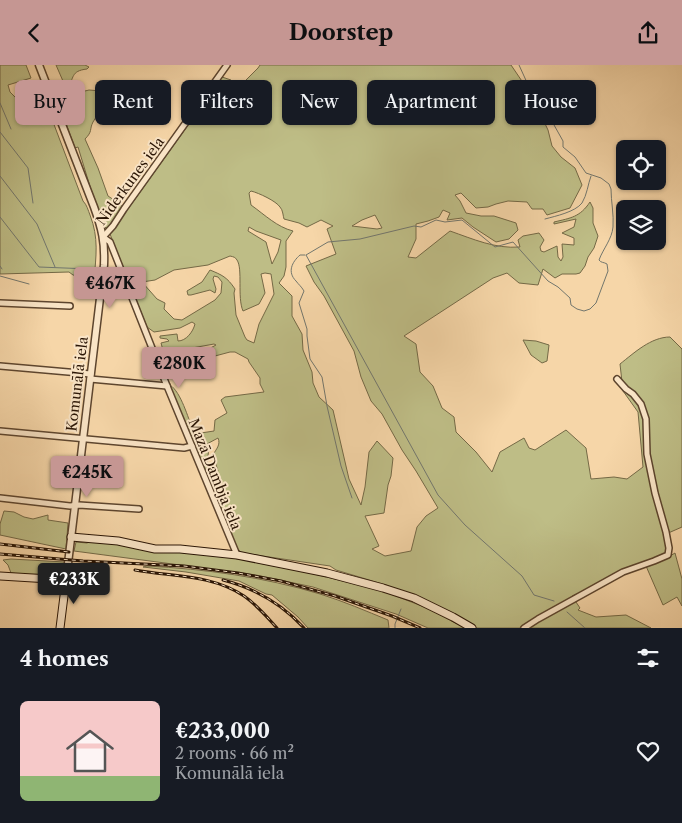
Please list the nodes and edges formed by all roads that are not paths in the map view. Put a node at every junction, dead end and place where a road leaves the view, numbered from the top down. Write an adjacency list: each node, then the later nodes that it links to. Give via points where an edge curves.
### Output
1 (38, 65): 3 (street, Komunālā iela)
2 (227, 65): 3 (street, Niderkunes iela)
3 (103, 237): 7 (street, Komunālā iela, via 104,265); 9 (street, Mazā Dambja iela, via 110,242)
4 (0, 303): 5 (street)
5 (70, 306)
6 (0, 366): 7 (street)
7 (90, 377): 9 (street); 11 (street, Komunālā iela)
8 (618, 379): 22 (street, via 641,405 646,419 647,454 670,548 668,555 623,572)
9 (167, 386): 12 (street, Mazā Dambja iela)
10 (0, 431): 11 (street)
11 (83, 439): 12 (street, via 184,448); 14 (street, Komunālā iela)
12 (192, 446): 17 (street, Mazā Dambja iela)
13 (0, 498): 14 (street)
14 (75, 505): 15 (street); 16 (street, Komunālā iela)
15 (140, 509)
16 (71, 537): 17 (main road, via 118,541 155,549); 19 (street, Komunālā iela)
17 (237, 555): 21 (main road, via 383,588 414,598)
18 (0, 576): 19 (main road)
19 (66, 580): 20 (main road, Komunālā iela)
20 (60, 628)
21 (472, 628)
22 (524, 628)

